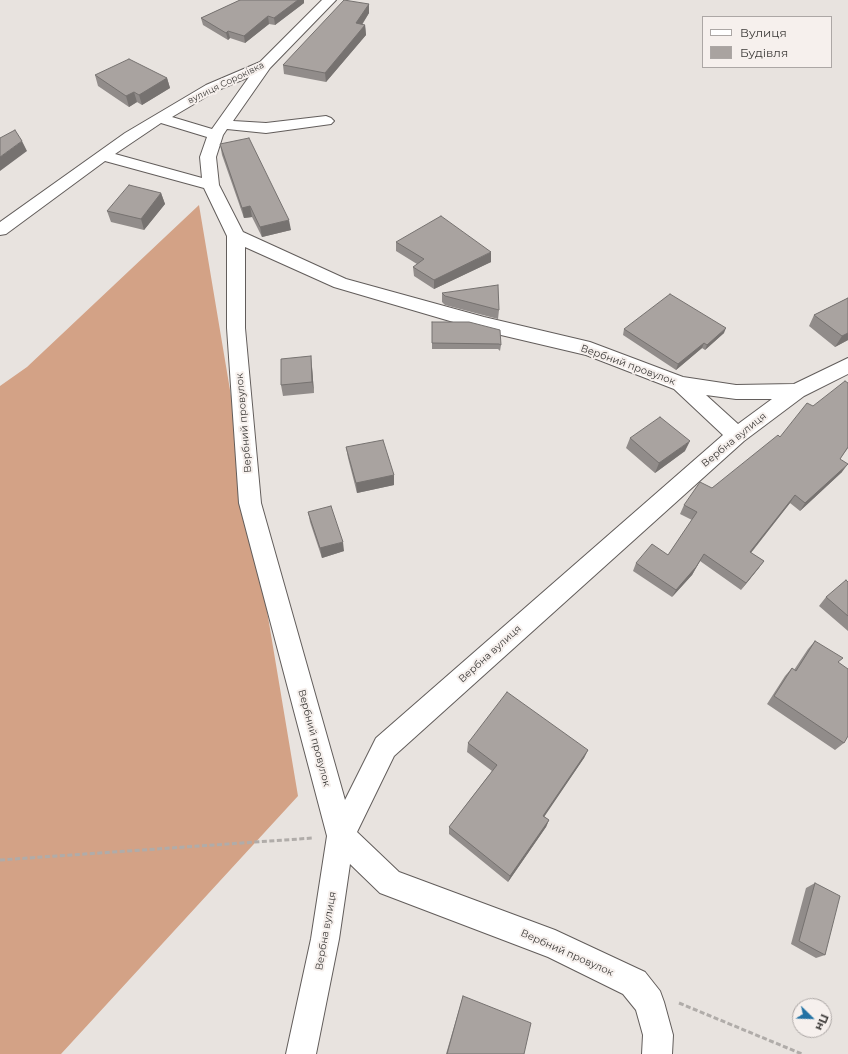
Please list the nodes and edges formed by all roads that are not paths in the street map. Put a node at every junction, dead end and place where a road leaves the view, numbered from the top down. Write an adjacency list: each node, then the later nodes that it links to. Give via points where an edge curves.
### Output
1 (330, 0): 2 (street, вулиця Сороківка)
2 (265, 65): 3 (street, вулиця Сороківка, via 211,88); 5 (street, Вербний провулок)
3 (158, 118): 5 (street); 6 (street, вулиця Сороківка)
4 (326, 121): 5 (street)
5 (219, 130): 7 (street, Вербний провулок, via 208,157)
6 (103, 156): 7 (street); 8 (street)
7 (211, 185): 9 (street, Вербний провулок)
8 (0, 230)
9 (236, 236): 11 (street, Вербний провулок, via 340,283 484,324 590,349); 14 (street, Вербний провулок, via 236,328 250,503)
10 (848, 365): 12 (street, Вербна вулиця)
11 (681, 384): 12 (street, Вербний провулок, via 736,392); 13 (street)
12 (797, 391): 13 (street, Вербна вулиця)
13 (737, 435): 14 (street, Вербна вулиця, via 385,747)
14 (341, 836): 15 (street, Вербна вулиця, via 325,939); 16 (street, Вербний провулок, via 390,883 555,945 634,983 649,1002 658,1035)
15 (301, 1054)
16 (657, 1054)

